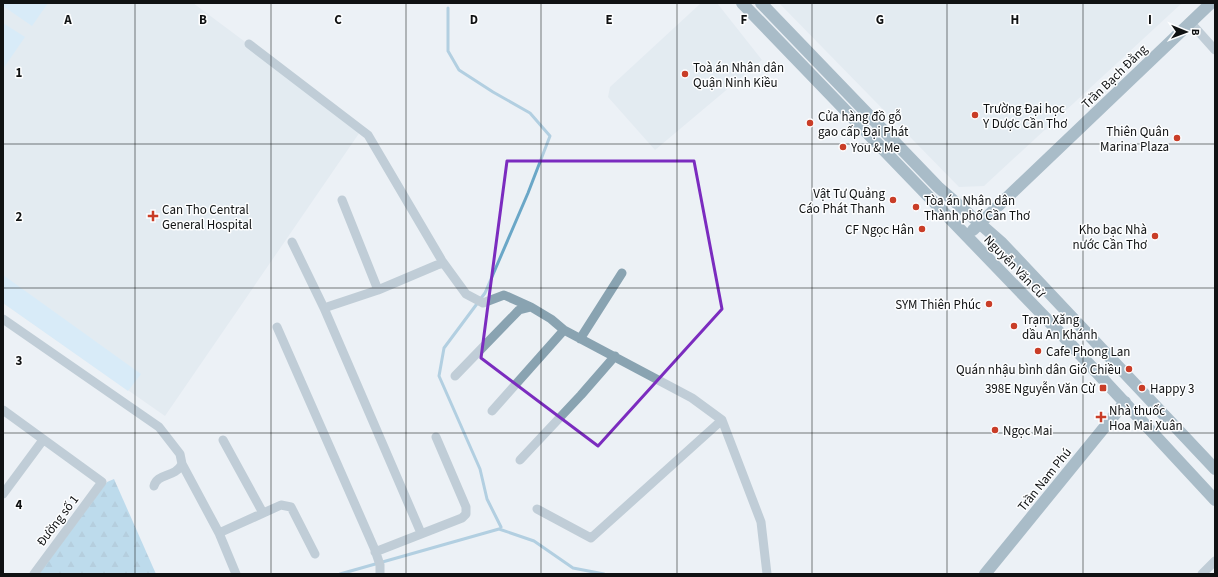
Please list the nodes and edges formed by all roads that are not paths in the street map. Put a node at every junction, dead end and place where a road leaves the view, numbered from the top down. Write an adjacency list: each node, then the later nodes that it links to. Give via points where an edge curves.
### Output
1 (742, 3): 9 (main road, Nguyễn Văn Cừ)
2 (761, 3): 8 (main road, Nguyễn Văn Cừ, via 938,187)
3 (1211, 3): 4 (main road, Trần Bạch Đằng)
4 (1190, 22): 6 (street); 8 (main road, Trần Bạch Đằng)
5 (249, 44): 11 (street, via 368,135)
6 (1215, 50)
7 (342, 200): 13 (street)
8 (978, 224): 9 (main road, Trần Bạch Đằng); 31 (main road, Nguyễn Văn Cừ, via 1002,243)
9 (967, 236): 22 (main road, Nguyễn Văn Cừ)
10 (292, 242): 15 (street)
11 (442, 261): 13 (street); 14 (street, via 470,297 483,303 504,294)
12 (622, 273): 19 (street)
13 (378, 290): 15 (street)
14 (531, 307): 18 (street); 21 (street, via 519,310)
15 (324, 308): 38 (street)
16 (3, 319): 30 (street, via 159,427 180,454)
17 (277, 327): 39 (street)
18 (564, 330): 19 (street); 24 (street)
19 (580, 339): 20 (street)
20 (615, 356): 25 (street, via 692,398); 29 (street)
21 (455, 376)
22 (1125, 402): 34 (main road, Nguyễn Văn Cừ); 46 (main road, Trần Nam Phú)
23 (3, 410): 27 (street)
24 (492, 411)
25 (722, 420): 35 (street, via 591,538); 45 (street, via 762,522)
26 (436, 437): 38 (street, via 466,507 466,514 462,518)
27 (43, 440): 33 (street); 43 (street, Đường số 1, via 102,482)
28 (223, 440): 36 (street)
29 (520, 460)
30 (182, 464): 32 (street, via 179,471 158,478); 37 (street)
31 (1215, 469)
32 (154, 486)
33 (3, 494)
34 (1215, 500)
35 (537, 509)
36 (263, 513): 37 (street); 40 (street, via 281,505 291,507)
37 (219, 533): 44 (street)
38 (421, 533): 39 (street)
39 (376, 553): 42 (street)
40 (315, 554)
41 (1215, 561): 47 (street)
42 (380, 569)
43 (34, 574)
44 (236, 574)
45 (768, 574)
46 (985, 574)
47 (1202, 574)

